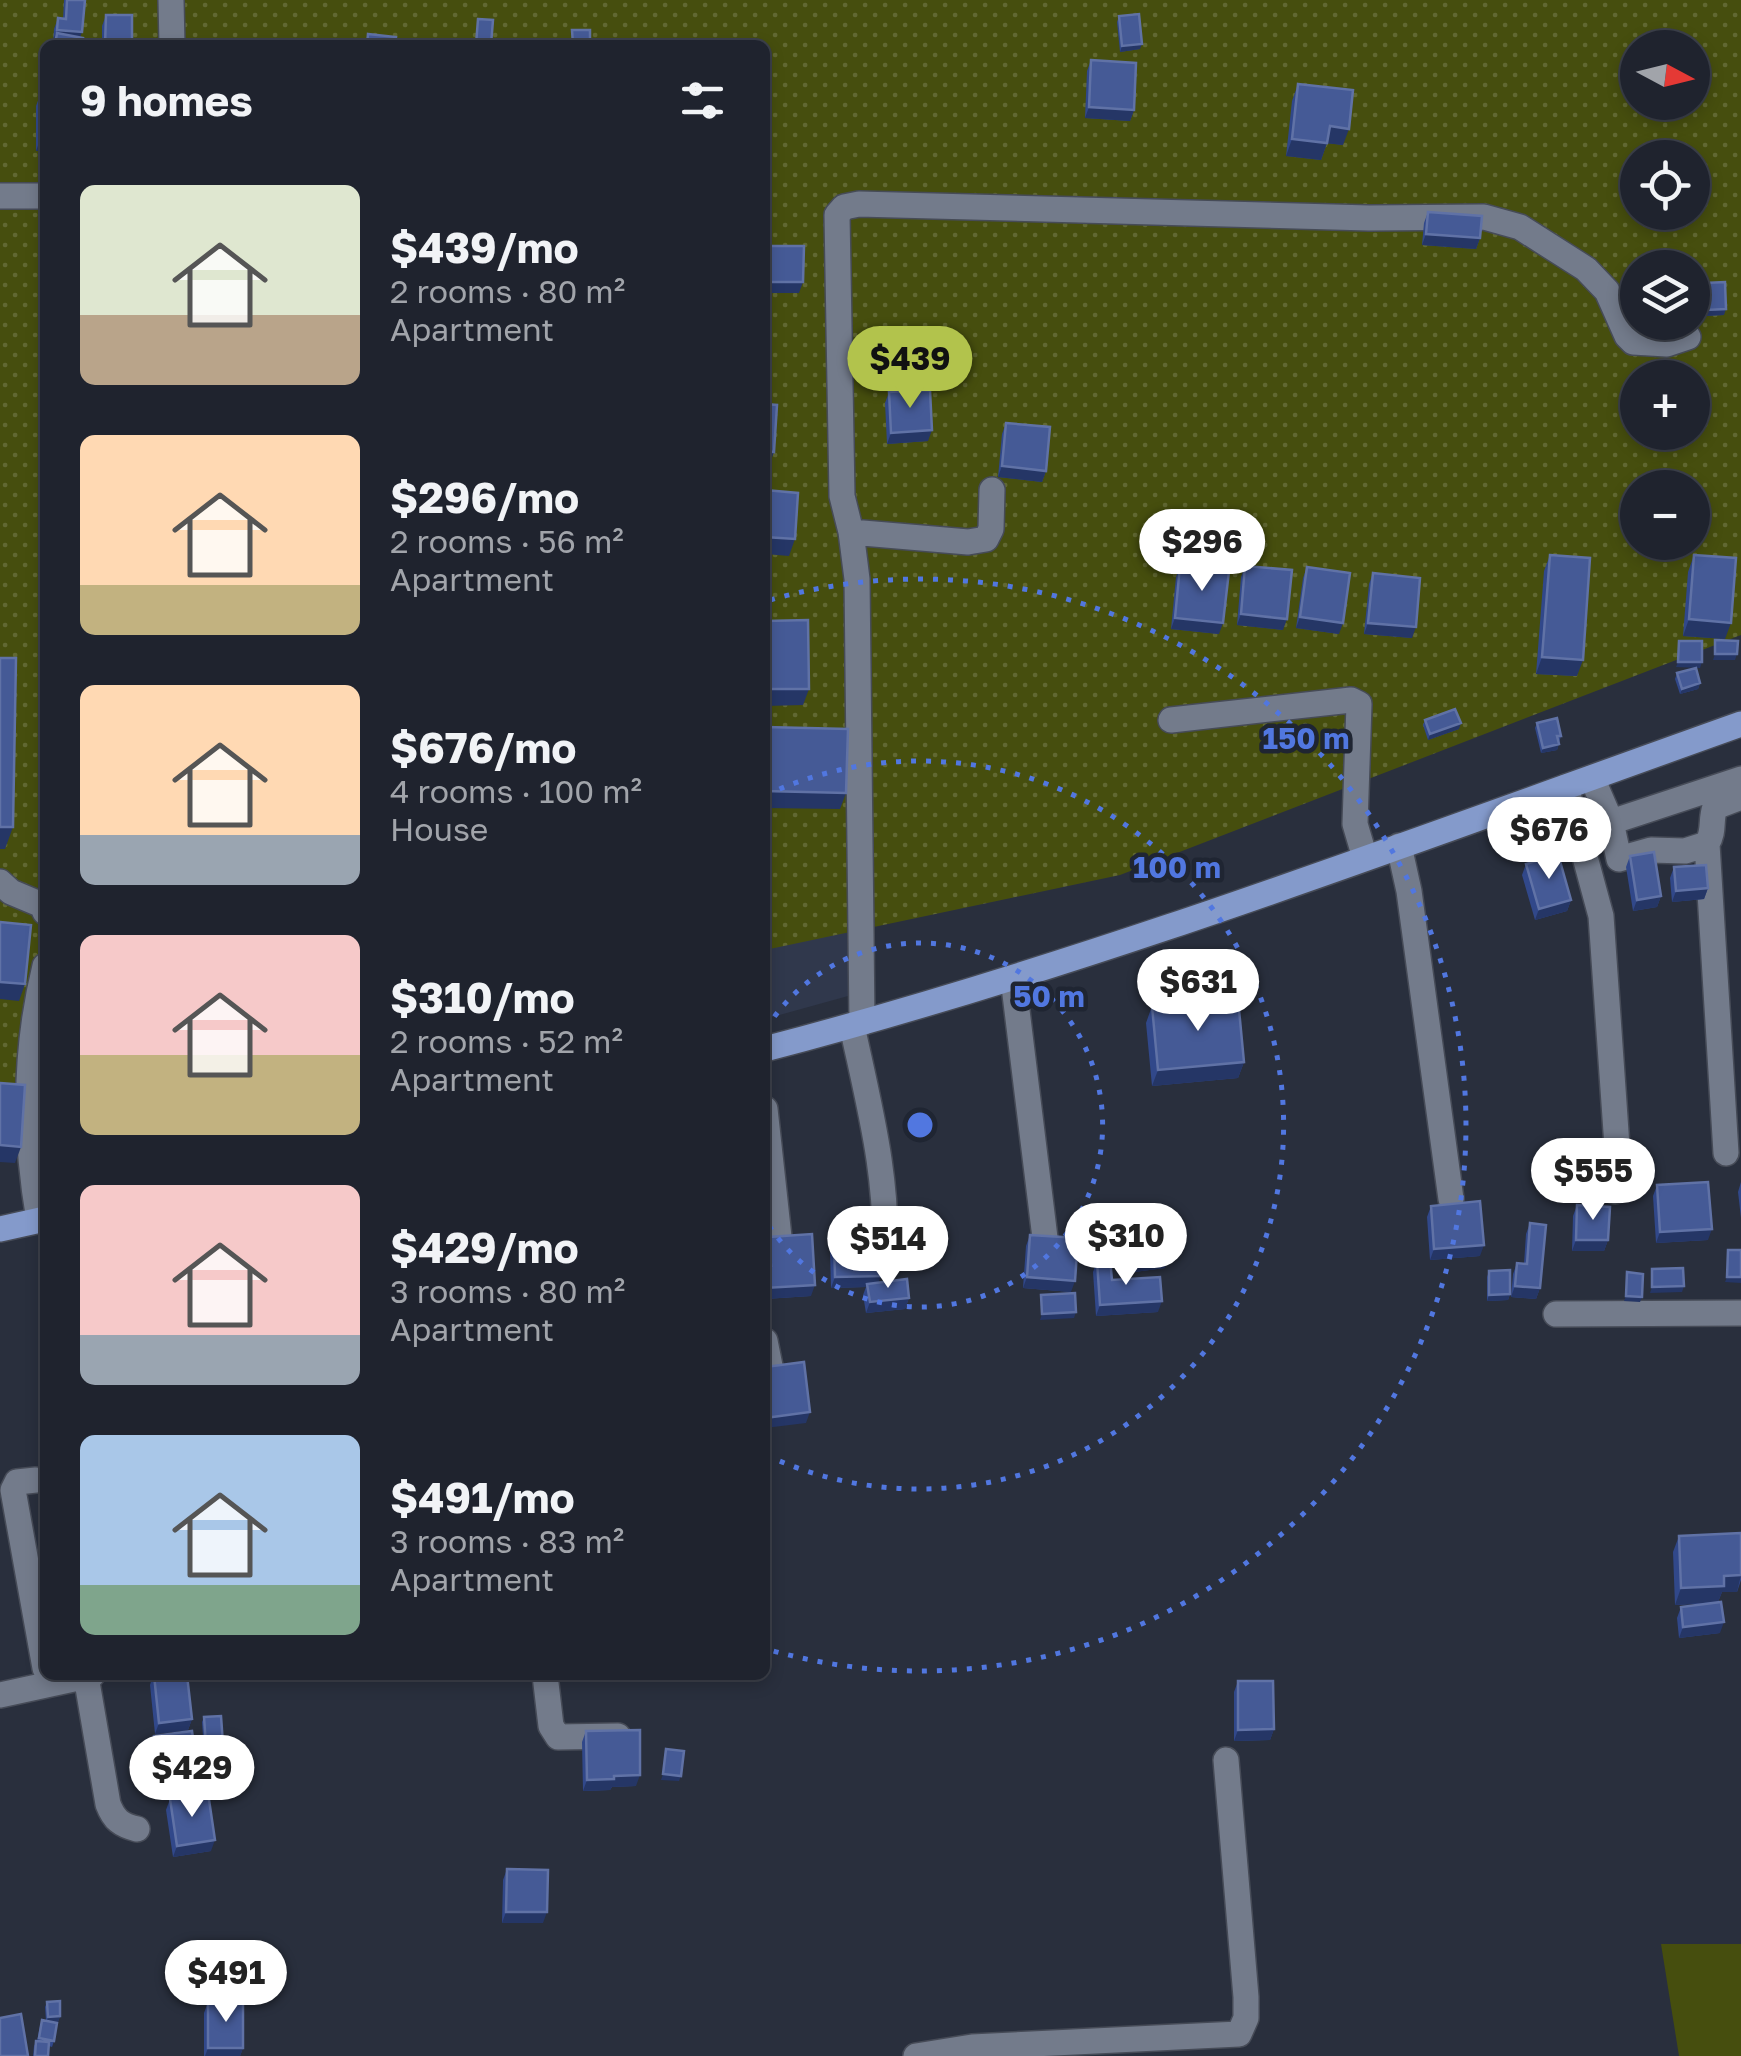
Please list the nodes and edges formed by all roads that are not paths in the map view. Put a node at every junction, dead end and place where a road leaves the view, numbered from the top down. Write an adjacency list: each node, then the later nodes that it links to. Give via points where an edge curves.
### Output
1 (171, 0): 2 (street)
2 (172, 40)
3 (0, 196): 4 (street)
4 (40, 196)
5 (1620, 320): 9 (street, via 1607,290 1586,269 1520,226 1478,218 844,207 837,216 842,496)
6 (1631, 340): 7 (street)
7 (1679, 340)
8 (992, 490): 9 (street, via 986,539)
9 (851, 532): 24 (street, via 857,579)
10 (1171, 720): 19 (street, via 1359,704 1355,824)
11 (1741, 724): 12 (main road)
12 (1592, 778): 14 (main road); 16 (street)
13 (1741, 778): 16 (street)
14 (1566, 787): 18 (main road); 28 (street, via 1601,916)
15 (1741, 797): 17 (street, via 1716,807)
16 (1611, 822): 17 (street, via 1619,859)
17 (1707, 844): 26 (street)
18 (1398, 846): 19 (main road); 29 (street)
19 (1365, 858): 22 (main road)
20 (0, 882): 21 (street)
21 (40, 904)
22 (1013, 978): 24 (main road); 34 (street)
23 (40, 996): 30 (street, via 27,1075)
24 (857, 1025): 25 (main road); 35 (street, via 883,1183)
25 (770, 1049)
26 (1726, 1153)
27 (770, 1158): 33 (street)
28 (1615, 1191)
29 (1452, 1199)
30 (40, 1205)
31 (40, 1219): 32 (main road)
32 (0, 1229)
33 (778, 1236)
34 (1046, 1246)
35 (884, 1264)
36 (1741, 1313): 37 (street)
37 (1556, 1314)
38 (770, 1365): 39 (street)
39 (771, 1370)
40 (36, 1480): 41 (street, via 17,1482 13,1490)
41 (40, 1642)
42 (40, 1678): 45 (street)
43 (90, 1680): 48 (street, via 108,1804 114,1818)
44 (545, 1680): 46 (street, via 550,1726 558,1738)
45 (0, 1695)
46 (638, 1735)
47 (1226, 1760): 49 (street, via 1246,1997 1239,2034 972,2047)
48 (138, 1829)
49 (916, 2056)

